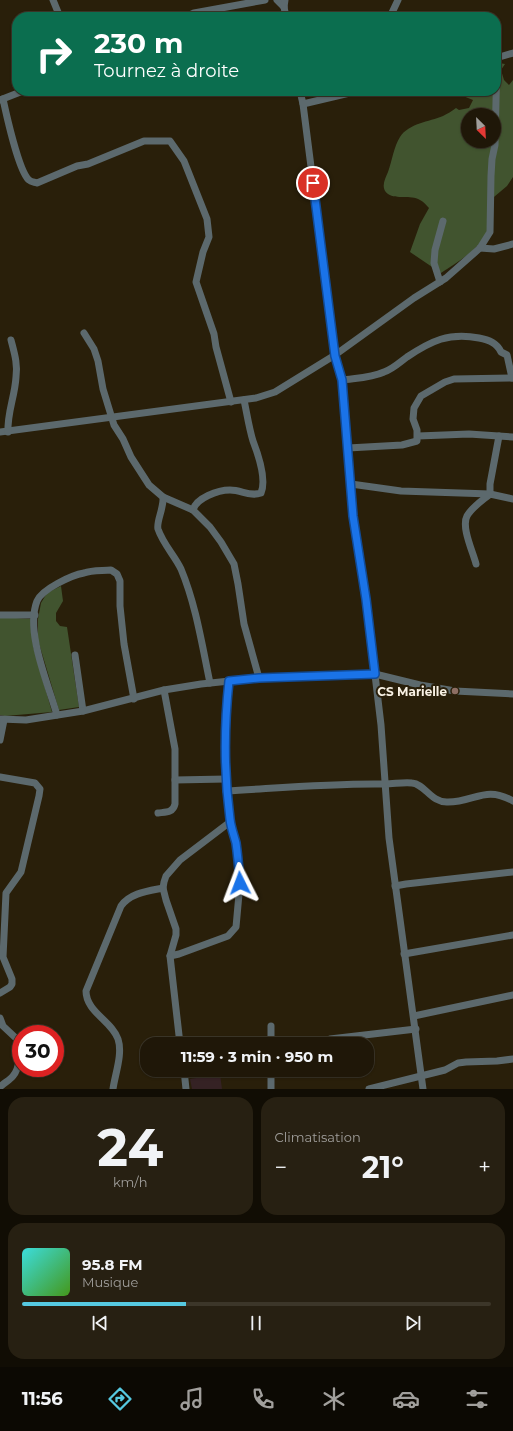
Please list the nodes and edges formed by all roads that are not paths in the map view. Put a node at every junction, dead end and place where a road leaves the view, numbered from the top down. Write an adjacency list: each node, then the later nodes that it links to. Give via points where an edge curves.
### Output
1 (53, 0): 6 (street)
2 (265, 0): 7 (street)
3 (277, 0): 5 (street)
4 (398, 0): 8 (street)
5 (284, 4)
6 (58, 12)
7 (199, 12)
8 (392, 12)
9 (513, 53): 10 (street)
10 (501, 57)
11 (12, 95): 15 (street)
12 (301, 96): 16 (street)
13 (337, 96): 16 (street)
14 (496, 96): 19 (street, via 496,145 492,158 490,232)
15 (2, 99): 27 (street, via 23,170 32,182 38,183 144,141 170,140 184,161 207,219 209,237 196,282 214,334)
16 (303, 104): 23 (street)
17 (443, 221): 20 (street, via 434,250 434,263)
18 (513, 244): 19 (street, via 494,250)
19 (480, 248): 20 (street)
20 (440, 282): 23 (street)
21 (84, 333): 28 (street, via 98,361)
22 (11, 340): 29 (street, via 17,368)
23 (335, 356): 25 (street); 26 (street, via 274,392)
24 (512, 378): 25 (street, via 508,355 501,352 498,346 488,340 451,337 427,346 390,370); 30 (street, via 454,379 432,389 421,396 414,408 413,419)
25 (342, 380): 33 (street)
26 (244, 400): 27 (street); 38 (street, via 261,465 263,488 261,492 251,495 229,490 214,494 194,506)
27 (231, 402): 28 (street)
28 (111, 417): 29 (street); 36 (street, via 131,457 149,485)
29 (4, 432)
30 (418, 436): 31 (street); 33 (street, via 417,441 402,445)
31 (499, 436): 32 (street); 35 (street)
32 (513, 436)
33 (348, 448): 34 (street)
34 (351, 484): 35 (street, via 401,491); 43 (street, via 353,516)
35 (490, 494): 37 (street); 39 (street, via 467,516 466,531)
36 (163, 497): 38 (street); 46 (street, via 158,529 181,569 198,622)
37 (513, 499)
38 (193, 510): 44 (street, via 221,542 234,564 244,624)
39 (476, 564)
40 (0, 615): 41 (street)
41 (35, 615): 49 (street, via 37,600 55,585 84,572 111,570 117,574 120,581 124,644); 51 (street, via 34,639)
42 (75, 655): 50 (street)
43 (375, 674): 44 (street); 48 (street, via 420,686); 57 (street, via 382,725)
44 (259, 678): 45 (street)
45 (229, 681): 46 (street); 55 (street, via 226,708)
46 (210, 682): 47 (street)
47 (164, 690): 49 (street); 56 (street, via 175,749)
48 (513, 694)
49 (134, 699): 50 (street)
50 (83, 711): 51 (street)
51 (57, 715): 52 (street, via 26,720)
52 (2, 720): 53 (street)
53 (0, 740)
54 (0, 778): 68 (street, via 35,783 40,788 21,872 6,893 3,957 12,984)
55 (226, 779): 56 (street); 58 (street)
56 (176, 780): 60 (street, via 174,808 170,812)
57 (385, 784): 58 (street, via 338,784); 59 (street, via 418,784 439,801 456,801 495,794); 63 (street)
58 (226, 791): 61 (street)
59 (513, 802)
60 (158, 813)
61 (230, 822): 64 (street, via 180,860 166,876); 67 (street, via 239,864 236,927 228,936)
62 (513, 872): 63 (street)
63 (395, 886): 66 (street)
64 (163, 888): 67 (street, via 176,929); 82 (street, via 125,900 86,991 87,1001 115,1032 120,1045)
65 (513, 935): 66 (street)
66 (404, 954): 70 (street)
67 (170, 956): 74 (street)
68 (0, 993)
69 (513, 995): 70 (street)
70 (414, 1016): 73 (street)
71 (0, 1018): 81 (street, via 3,1026 19,1040 20,1052 17,1070)
72 (271, 1026): 75 (street)
73 (416, 1029): 76 (street); 78 (street)
74 (179, 1037)
75 (271, 1037)
76 (347, 1037)
77 (513, 1059): 78 (street, via 458,1063)
78 (422, 1076): 85 (street); 86 (street)
79 (185, 1077): 83 (street)
80 (271, 1077): 84 (street)
81 (0, 1086)
82 (112, 1089)
83 (186, 1089)
84 (271, 1089)
85 (370, 1089)
86 (423, 1089)

